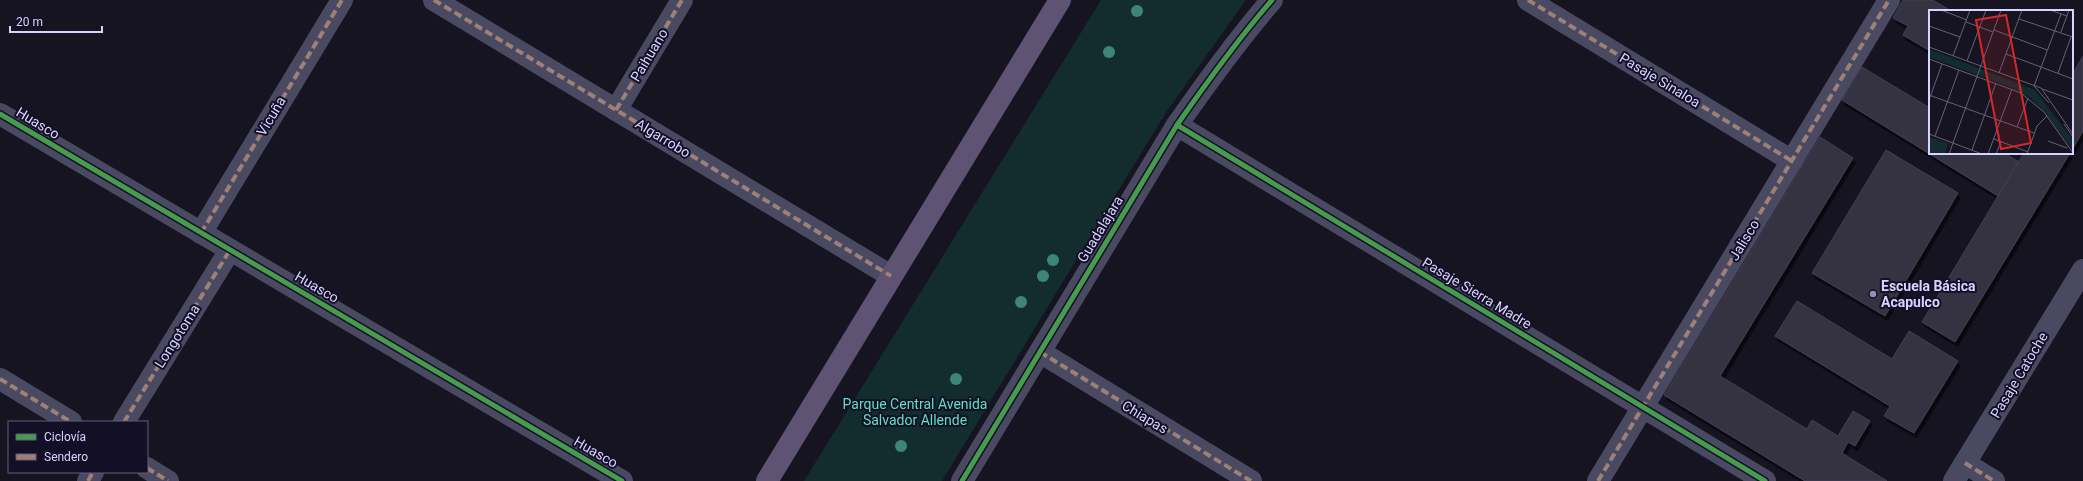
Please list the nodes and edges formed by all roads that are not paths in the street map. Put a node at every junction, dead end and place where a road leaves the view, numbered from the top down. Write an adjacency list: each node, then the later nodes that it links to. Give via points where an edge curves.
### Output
1 (342, 0): 12 (street, Vicuña)
2 (434, 0): 8 (street, Algarrobo)
3 (682, 0): 8 (street, Paihuano)
4 (1060, 0): 15 (main road)
5 (1272, 0): 10 (street, Guadalajara, via 1239,38)
6 (1528, 0): 11 (street, Pasaje Sinaloa)
7 (1889, 0): 11 (street, Jalisco)
8 (616, 110): 15 (street, Algarrobo)
9 (0, 114): 12 (street, Huasco)
10 (1177, 125): 16 (street, Guadalajara); 18 (street, Pasaje Sierra Madre)
11 (1792, 161): 18 (street, Jalisco)
12 (201, 233): 13 (street, Huasco)
13 (230, 250): 20 (street, Longotoma); 24 (street, Huasco)
14 (2083, 270): 22 (street, Pasaje Catoche)
15 (891, 276): 25 (main road)
16 (1040, 352): 26 (street, Guadalajara); 27 (street, Chiapas)
17 (0, 379): 19 (street)
18 (1643, 407): 28 (street, Jalisco); 29 (street, Pasaje Sierra Madre)
19 (69, 421)
20 (125, 421)
21 (148, 469): 23 (street)
22 (1960, 472): 30 (street)
23 (168, 481)
24 (622, 481)
25 (767, 481)
26 (962, 481)
27 (1251, 481)
28 (1598, 481)
29 (1765, 481)
30 (1994, 481)

